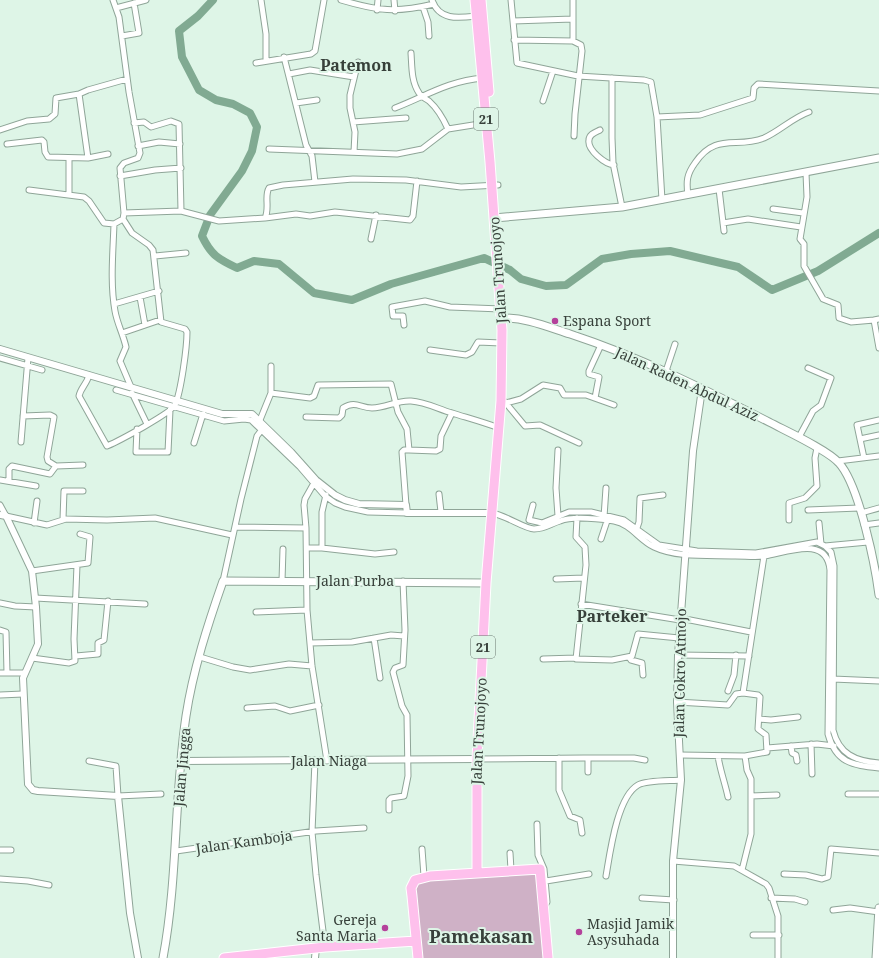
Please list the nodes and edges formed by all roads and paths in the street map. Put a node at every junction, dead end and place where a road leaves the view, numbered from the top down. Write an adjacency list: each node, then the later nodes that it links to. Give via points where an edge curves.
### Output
1 (113, 0): 15 (street)
2 (146, 0): 12 (street)
3 (261, 0): 27 (street, via 266,34)
4 (324, 0): 26 (street, via 315,51)
5 (341, 0): 16 (street)
6 (378, 0): 16 (street)
7 (394, 0): 17 (street)
8 (475, 0): 18 (highway, Jalan Trunojoyo / 21)
9 (481, 0): 34 (highway, Jalan Trunojoyo / 21)
10 (511, 0): 20 (street)
11 (573, 0): 19 (street)
12 (136, 2): 15 (street); 21 (street, via 139,33)
13 (433, 2): 14 (street); 18 (street, via 448,17)
14 (423, 7): 17 (street); 22 (street)
15 (116, 8): 21 (street)
16 (377, 10): 17 (street)
17 (394, 11)
18 (476, 16): 34 (highway, Jalan Trunojoyo / 21)
19 (573, 19): 20 (street); 24 (street)
20 (513, 21): 23 (street)
21 (122, 36): 36 (street)
22 (429, 36)
23 (514, 40): 24 (street); 30 (street, via 517,63)
24 (573, 41): 32 (street, via 582,47)
25 (411, 53): 39 (street, via 413,80)
26 (284, 57): 27 (street); 31 (street)
27 (266, 60): 29 (street)
28 (358, 62): 33 (street)
29 (256, 63)
30 (553, 71): 32 (street); 41 (street)
31 (289, 74): 33 (street, via 310,70); 42 (street)
32 (578, 76): 35 (street); 53 (street)
33 (354, 77): 47 (street, via 350,108)
34 (484, 78): 39 (street, via 445,86); 48 (highway, Jalan Trunojoyo / 21)
35 (612, 78): 45 (street, via 651,82); 64 (street)
36 (127, 80): 38 (street); 49 (street)
37 (879, 91): 45 (street, via 758,84 753,98 695,116)
38 (79, 94): 51 (street, via 56,98 56,113 52,118 27,121); 61 (street)
39 (423, 97): 43 (street); 50 (street, via 439,112)
40 (317, 100): 42 (street)
41 (543, 101)
42 (296, 103): 58 (street)
43 (395, 108)
44 (809, 112): 74 (street, via 762,139 718,144 709,148 699,157 688,175)
45 (657, 117): 75 (street)
46 (406, 118): 47 (street)
47 (354, 122): 59 (street)
48 (489, 122): 50 (street); 70 (highway, Jalan Trunojoyo / 21)
49 (134, 123): 55 (street, via 144,122 151,127 176,122 180,127); 56 (street)
50 (448, 129): 59 (street, via 422,149 411,152)
51 (0, 130)
52 (600, 130): 64 (street, via 588,140 605,163)
53 (574, 136)
54 (7, 144): 63 (street, via 42,140 46,156)
55 (180, 144): 56 (street, via 159,142); 65 (street)
56 (138, 146): 67 (street, via 139,156 122,164)
57 (269, 149): 58 (street)
58 (310, 151): 59 (street); 69 (street)
59 (354, 152)
60 (108, 154): 61 (street)
61 (88, 158): 63 (street)
62 (879, 158): 66 (main road)
63 (69, 159): 73 (street)
64 (614, 166): 76 (street)
65 (181, 168): 67 (street, via 165,168); 78 (street)
66 (806, 172): 71 (main road); 80 (street, via 807,197)
67 (120, 176): 79 (street)
68 (417, 181): 69 (street, via 353,179); 70 (street, via 461,187); 81 (street, via 411,220)
69 (315, 182): 82 (street, via 269,188 269,211)
70 (495, 186): 83 (highway, Jalan Trunojoyo / 21)
71 (719, 189): 74 (main road); 85 (street)
72 (29, 190): 73 (street)
73 (69, 194): 86 (street, via 87,198 104,223)
74 (688, 195): 75 (main road)
75 (662, 200): 76 (main road)
76 (622, 207): 83 (main road)
77 (773, 209): 80 (street)
78 (181, 211): 79 (street); 82 (street, via 209,220 230,222)
79 (124, 213): 84 (street)
80 (803, 213): 87 (street)
81 (376, 215): 82 (street, via 335,212); 89 (street)
82 (265, 218)
83 (500, 218): 95 (highway, Jalan Trunojoyo / 21, via 497,239)
84 (123, 219): 86 (street); 91 (street, via 132,233 152,247)
85 (723, 223): 87 (street, via 748,219); 88 (street)
86 (114, 224): 94 (street)
87 (801, 227): 97 (street, via 804,266 823,299 837,304 838,314 843,320)
88 (724, 231)
89 (371, 239)
90 (186, 253): 91 (street)
91 (155, 256): 92 (street)
92 (158, 290): 93 (street); 96 (street)
93 (140, 297): 94 (street); 98 (street)
94 (114, 304): 100 (street)
95 (502, 313): 99 (street, via 425,302 392,307 393,316 404,317); 101 (highway, Jalan Trunojoyo / 21, via 504,327); 103 (main road, Jalan Raden Abdul Aziz)
96 (160, 320): 98 (street); 121 (street, via 163,324 185,329 187,332)
97 (876, 320): 104 (street)
98 (145, 324): 100 (street)
99 (404, 325)
100 (122, 333): 116 (street, via 126,347 120,361)
101 (501, 343): 106 (street, via 478,342 472,352 466,355); 119 (highway, 21)
102 (675, 344): 112 (street)
103 (600, 345): 112 (main road, Jalan Raden Abdul Aziz); 118 (street, via 588,371 589,374 599,377)
104 (879, 348)
105 (0, 349): 108 (street)
106 (430, 350)
107 (0, 358): 108 (street)
108 (27, 361): 111 (street); 113 (street); 126 (street)
109 (271, 366): 117 (street)
110 (808, 368): 137 (street, via 831,378 820,405 813,411)
111 (42, 370)
112 (666, 371): 114 (main road, Jalan Raden Abdul Aziz)
113 (89, 377): 116 (street); 135 (street, via 80,389 80,396 108,446)
114 (702, 389): 137 (main road, Jalan Raden Abdul Aziz); 196 (street, Jalan Cokro Atmojo, via 693,451)
115 (116, 390): 116 (street)
116 (132, 390): 121 (street); 132 (street)
117 (271, 393): 120 (street, via 310,398 315,395 318,385 390,384 393,386); 130 (street)
118 (595, 398): 119 (street, via 586,395 564,395 561,389 546,384 521,399); 122 (street)
119 (503, 401): 133 (highway, 21); 141 (street, via 525,426 540,425)
120 (395, 402): 124 (street, via 429,404); 129 (street, via 372,408 360,404 349,405 342,409 339,418); 143 (street, via 407,429)
121 (176, 403): 123 (street); 125 (street); 128 (street)
122 (614, 405)
123 (170, 410): 132 (street); 135 (street, via 168,452 136,452)
124 (452, 413): 133 (street); 143 (street, via 441,436 440,449)
125 (203, 414): 128 (street); 140 (street)
126 (23, 416): 139 (street); 150 (street, via 54,417 46,459)
127 (241, 416): 128 (street); 130 (street, via 252,414); 134 (street)
128 (221, 417)
129 (306, 417)
130 (260, 420): 134 (street)
131 (879, 420): 138 (street, via 857,424)
132 (147, 424): 135 (street)
133 (499, 425): 170 (highway, Jalan Trunojoyo / 21)
134 (263, 428): 145 (street); 182 (street, via 257,436)
135 (137, 429)
136 (879, 435): 138 (street)
137 (799, 437): 142 (main road, Jalan Raden Abdul Aziz)
138 (860, 439): 147 (street)
139 (21, 442)
140 (194, 443)
141 (579, 443)
142 (817, 448): 148 (main road, Jalan Raden Abdul Aziz); 177 (street, via 817,486 805,498 789,503)
143 (410, 450): 162 (street, via 402,452)
144 (558, 450): 172 (street)
145 (289, 454): 153 (street); 157 (street)
146 (879, 456): 147 (street)
147 (864, 458): 148 (street)
148 (838, 461): 167 (main road, via 848,475)
149 (83, 465): 150 (street)
150 (56, 466): 152 (street, via 50,474 12,466)
151 (0, 480): 152 (street)
152 (9, 480): 154 (street)
153 (314, 483): 157 (street); 185 (street, via 305,499)
154 (36, 486)
155 (606, 488): 175 (street)
156 (83, 491): 174 (street, via 64,491)
157 (327, 493): 165 (street, via 352,503); 193 (street, via 322,512)
158 (439, 494): 168 (street)
159 (663, 495): 184 (street, via 640,498 639,522)
160 (37, 501): 178 (street)
161 (0, 505): 171 (street)
162 (406, 505): 165 (street); 169 (street)
163 (533, 505): 176 (street)
164 (879, 508): 167 (street)
165 (391, 509): 169 (street)
166 (808, 510): 167 (street)
167 (860, 510): 181 (main road)
168 (441, 512): 169 (street); 170 (street)
169 (407, 513)
170 (492, 513): 183 (street); 208 (highway, Jalan Trunojoyo / 21)
171 (3, 516): 178 (street); 201 (street)
172 (558, 516): 175 (street, via 573,512 591,512); 176 (street, via 542,523)
173 (577, 518): 175 (street); 183 (street, via 560,521 546,528); 202 (street, via 576,538 585,547)
174 (63, 519): 178 (street, via 50,525); 187 (street, via 155,518)
175 (605, 519): 184 (street, via 619,518); 188 (street)
176 (529, 520): 183 (street)
177 (789, 520)
178 (34, 523)
179 (820, 523): 190 (street)
180 (879, 523): 181 (street)
181 (864, 525): 189 (main road)
182 (235, 527): 185 (street); 187 (street)
183 (525, 527)
184 (632, 527): 196 (street, via 656,548)
185 (306, 528): 192 (street)
186 (80, 534): 200 (street, via 90,537 89,560 88,563)
187 (230, 535): 204 (street)
188 (601, 539)
189 (868, 542): 190 (street); 199 (main road)
190 (822, 546): 194 (street, via 814,542); 241 (street, via 831,558)
191 (283, 548): 205 (street)
192 (307, 548): 193 (street); 206 (street)
193 (322, 548): 195 (street, via 375,554)
194 (793, 548): 197 (street); 198 (street)
195 (394, 552)
196 (685, 552): 197 (street); 219 (street, Jalan Cokro Atmojo)
197 (748, 554): 198 (street)
198 (764, 556): 221 (street)
199 (875, 557): 209 (main road)
200 (77, 565): 201 (street); 211 (street)
201 (32, 571): 210 (street)
202 (584, 578): 203 (street); 215 (street)
203 (556, 579)
204 (223, 581): 205 (main road, Jalan Purba); 230 (main road, Jalan Jingga)
205 (282, 581): 206 (main road, Jalan Purba)
206 (307, 581): 207 (main road, Jalan Purba); 217 (street)
207 (403, 581): 208 (main road, Jalan Purba); 222 (street)
208 (486, 582): 261 (highway, Jalan Trunojoyo / 21)
209 (879, 594)
210 (35, 598): 211 (street); 216 (street)
211 (76, 599): 212 (street); 228 (street)
212 (108, 601): 214 (street); 228 (street, via 104,640 98,643 98,654)
213 (0, 603): 216 (street)
214 (145, 604)
215 (581, 604): 219 (street); 233 (street)
216 (36, 607): 232 (street, via 38,644)
217 (307, 610): 218 (street); 225 (street)
218 (256, 612)
219 (680, 619): 221 (street); 224 (street, Jalan Cokro Atmojo)
220 (0, 630): 237 (street, via 6,631)
221 (751, 632): 229 (street)
222 (404, 636): 223 (street); 262 (street, via 404,665 395,668 394,672 402,706 407,715)
223 (374, 638): 225 (street, via 352,642); 240 (street)
224 (679, 638): 226 (street, Jalan Cokro Atmojo); 231 (street, via 638,634 632,655)
225 (310, 643): 235 (street)
226 (678, 655): 227 (street); 247 (street, Jalan Cokro Atmojo)
227 (736, 655): 229 (street); 243 (street, via 734,675)
228 (76, 656): 232 (street, via 75,661 69,663)
229 (749, 656): 244 (street)
230 (200, 657): 235 (street, via 250,670 289,664); 266 (main road, Jalan Jingga, via 186,715)
231 (629, 657): 233 (street, via 606,661); 239 (street, via 642,663)
232 (32, 658): 238 (street)
233 (576, 658): 234 (street)
234 (543, 659)
235 (312, 666): 248 (street)
236 (0, 673): 237 (street)
237 (7, 673): 238 (street)
238 (24, 673): 245 (street)
239 (643, 675)
240 (380, 678)
241 (831, 678): 242 (street); 253 (street, via 827,729)
242 (879, 681)
243 (728, 690)
244 (743, 693): 247 (street, via 736,694 728,705); 251 (street, via 759,695)
245 (23, 694): 246 (street); 279 (street, via 28,784 33,790)
246 (0, 695)
247 (677, 702): 256 (street, Jalan Cokro Atmojo)
248 (319, 705): 249 (street, via 290,711 275,706); 268 (street)
249 (247, 708)
250 (798, 717): 251 (street)
251 (759, 719): 255 (street, via 758,729 766,735)
252 (811, 744): 253 (street); 254 (street); 273 (street)
253 (836, 745): 269 (street, via 847,758)
254 (791, 746): 255 (street); 264 (street)
255 (767, 748): 258 (street, via 765,754)
256 (680, 755): 257 (street); 274 (street, Jalan Cokro Atmojo)
257 (718, 756): 258 (street); 281 (street)
258 (746, 756): 280 (street, via 751,779)
259 (558, 758): 260 (street); 261 (street); 286 (street, via 560,795 570,816 580,820)
260 (588, 758): 263 (street); 272 (street)
261 (477, 759): 262 (street, Jalan Niaga); 297 (highway, Jalan Trunojoyo / 21)
262 (407, 760): 268 (street, Jalan Niaga); 282 (street, via 405,795 390,799)
263 (645, 760)
264 (797, 760)
265 (89, 761): 279 (street, via 116,766)
266 (182, 761): 267 (street, Jalan Niaga); 290 (main road, Jalan Jingga)
267 (315, 761): 268 (street, Jalan Niaga); 285 (street)
268 (327, 761)
269 (857, 762): 270 (street); 271 (street)
270 (879, 763)
271 (879, 768)
272 (588, 772)
273 (812, 774)
274 (681, 780): 293 (street, Jalan Cokro Atmojo); 301 (street, via 639,785 630,793 623,806 614,837)
275 (161, 794): 279 (street)
276 (848, 794): 277 (street)
277 (879, 794)
278 (777, 795): 280 (street)
279 (118, 796): 318 (street, via 130,913)
280 (751, 796): 296 (street, via 751,837)
281 (728, 798)
282 (389, 810)
283 (537, 824): 294 (street, via 538,855)
284 (364, 828): 285 (street, Jalan Kamboja)
285 (312, 832): 290 (street, Jalan Kamboja); 316 (street)
286 (582, 833)
287 (422, 849): 300 (street)
288 (0, 850): 289 (street)
289 (10, 850)
290 (176, 851): 319 (main road, Jalan Jingga)
291 (510, 853): 295 (street)
292 (879, 853): 299 (street, via 832,849 828,877 822,879)
293 (673, 861): 296 (street, via 726,865); 307 (street, Jalan Cokro Atmojo)
294 (542, 867): 295 (highway); 303 (street); 309 (highway)
295 (511, 870): 297 (highway)
296 (742, 870): 306 (street, via 766,884)
297 (477, 872): 300 (highway)
298 (589, 874): 303 (street)
299 (784, 874)
300 (424, 876): 315 (highway, via 415,880 411,888)
301 (606, 876)
302 (0, 880): 304 (street)
303 (546, 881): 309 (street, via 547,903)
304 (49, 884)
305 (642, 898): 307 (street)
306 (772, 898): 308 (street); 314 (street, via 778,916)
307 (674, 900): 324 (street, Jalan Cokro Atmojo)
308 (805, 902)
309 (542, 905): 323 (highway)
310 (879, 908): 312 (main road)
311 (832, 910): 312 (street, via 855,908)
312 (879, 912): 326 (main road)
313 (753, 935): 314 (street)
314 (779, 935): 325 (street)
315 (416, 941): 316 (highway); 322 (highway)
316 (325, 947): 317 (highway)
317 (316, 948): 320 (highway); 321 (street)
318 (138, 958)
319 (163, 958)
320 (224, 958)
321 (315, 958)
322 (418, 958)
323 (548, 958)
324 (673, 958)
325 (778, 958)
326 (876, 958)

